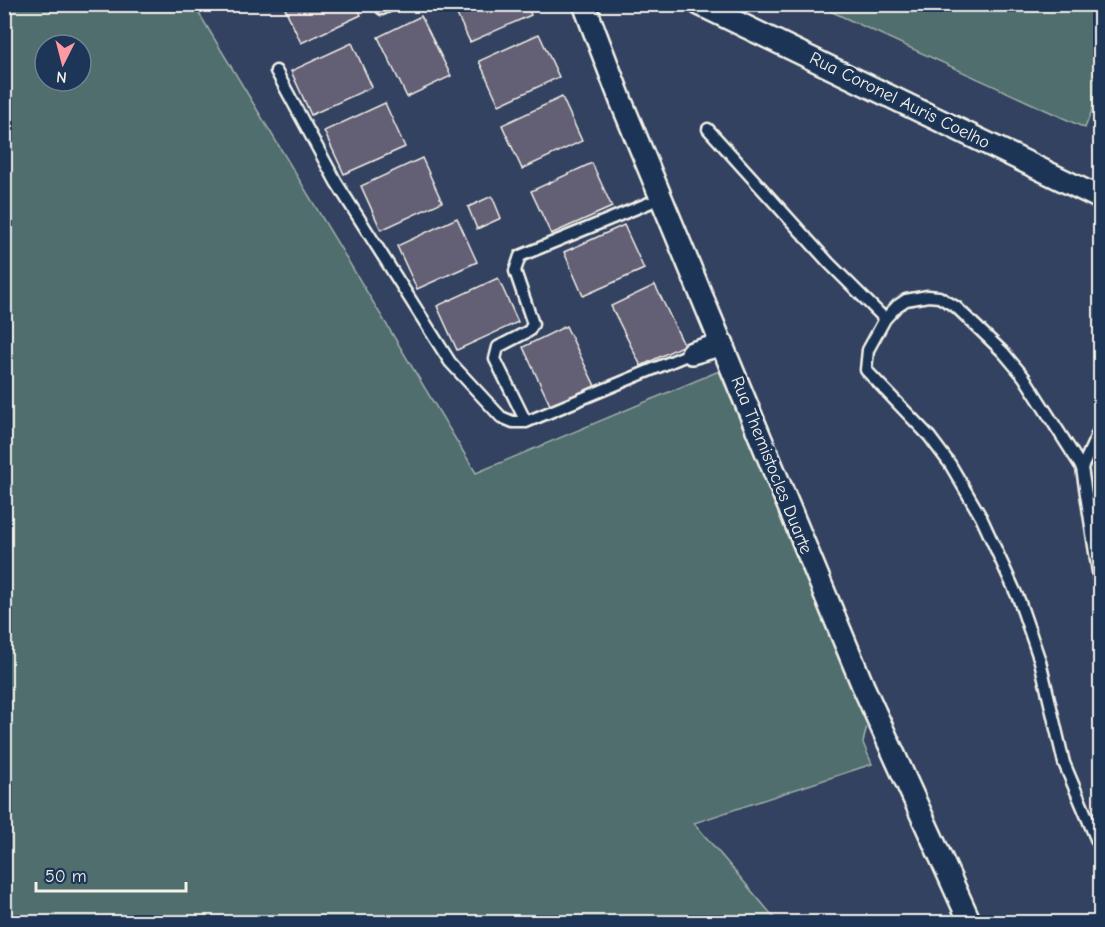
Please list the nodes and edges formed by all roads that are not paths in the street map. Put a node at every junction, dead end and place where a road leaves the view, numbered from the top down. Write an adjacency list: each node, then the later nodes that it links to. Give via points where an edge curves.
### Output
1 (393, 4): 4 (lane)
2 (584, 4): 8 (street, Rua Themistocles Duarte)
3 (699, 4): 7 (street, Rua Coronel Auris Coelho)
4 (382, 9)
5 (276, 71): 12 (lane, via 336,183 450,362 501,417)
6 (708, 129): 9 (lane, via 829,263)
7 (1101, 198)
8 (656, 201): 10 (street, Rua Themistocles Duarte); 12 (lane, via 520,256 515,271 533,324 529,331 498,347 495,359)
9 (885, 318): 14 (lane, via 897,306 918,297 939,297 956,307 1024,378); 16 (lane, via 868,350 866,370 929,435 981,517 1019,600 1040,661 1064,763)
10 (723, 344): 11 (street); 18 (street, Rua Themistocles Duarte, via 863,686)
11 (692, 353): 12 (lane)
12 (526, 422)
13 (1101, 428): 14 (lane)
14 (1082, 468): 15 (lane)
15 (1101, 585)
16 (1097, 831): 17 (lane)
17 (1101, 849)
18 (970, 922)

